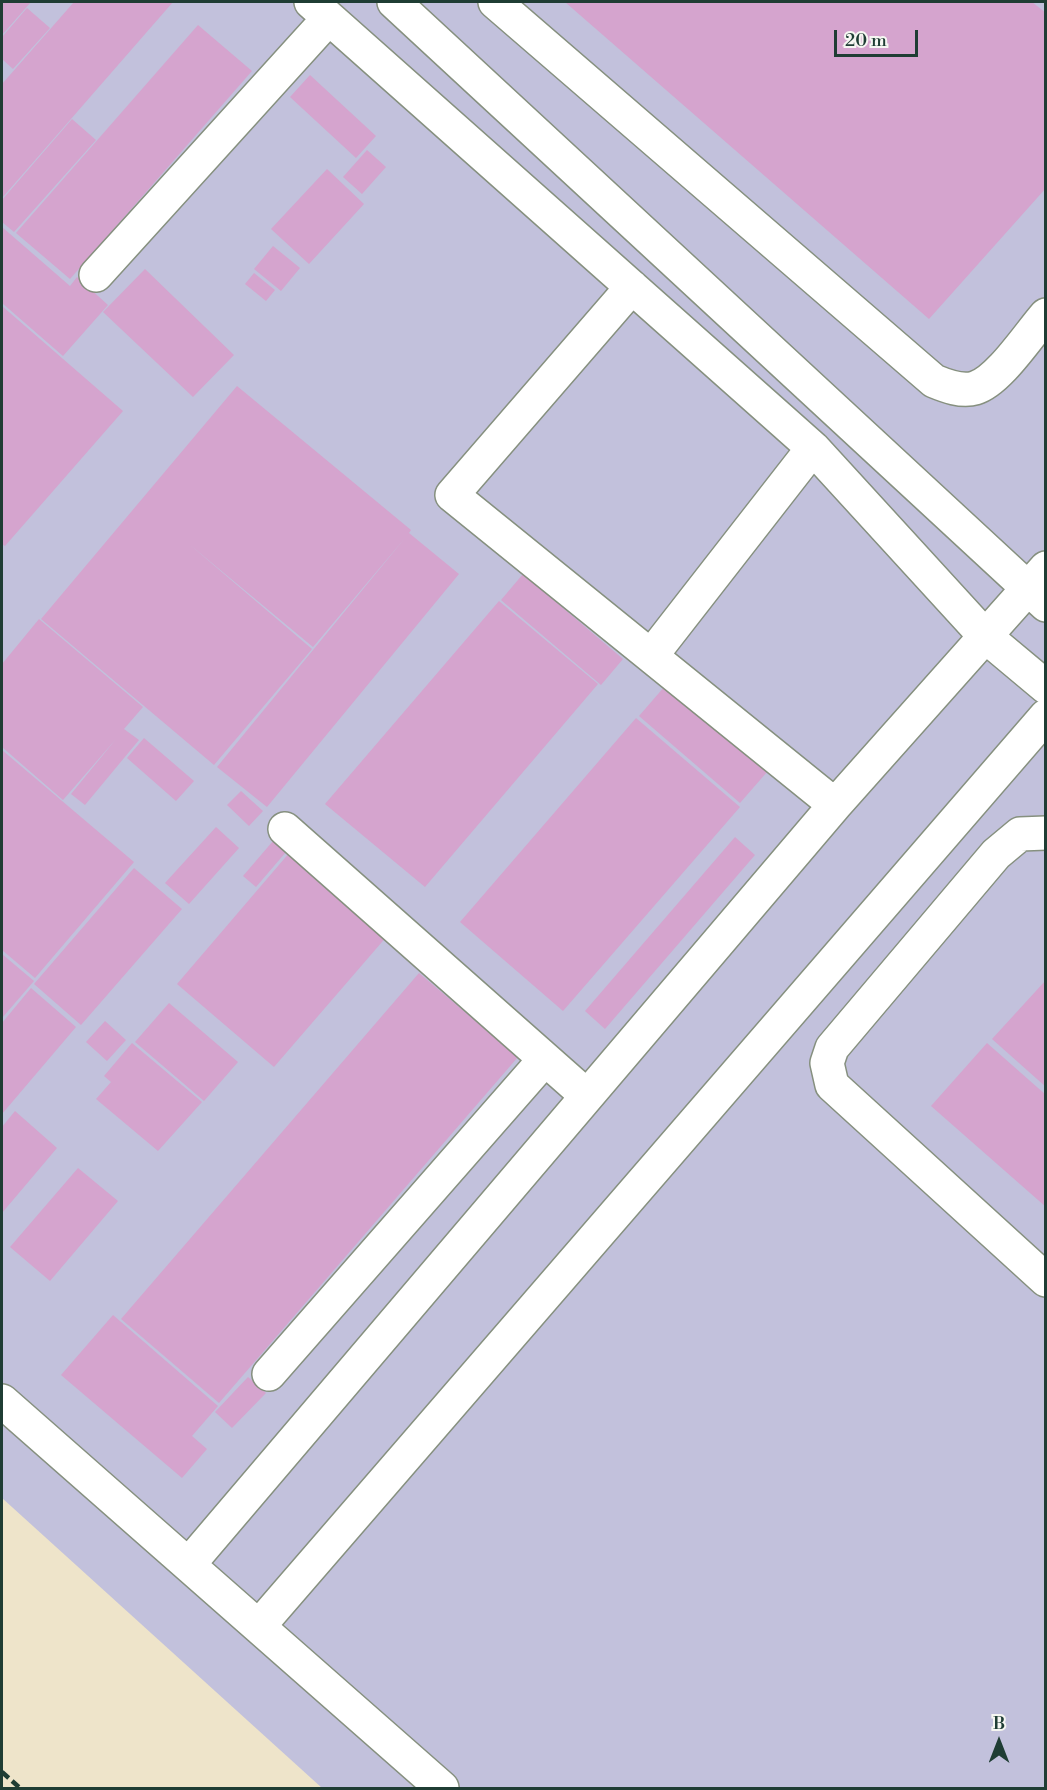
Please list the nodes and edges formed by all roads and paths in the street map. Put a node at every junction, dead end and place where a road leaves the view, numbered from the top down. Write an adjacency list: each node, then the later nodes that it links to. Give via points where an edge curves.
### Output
1 (394, 2): 8 (street)
2 (495, 2): 6 (street, via 934,381 951,388 975,388 996,374)
3 (320, 10): 4 (street); 5 (street)
4 (96, 275)
5 (632, 287): 7 (street); 10 (street, via 452,495)
6 (1046, 315)
7 (813, 448): 9 (street); 10 (street)
8 (1039, 587): 9 (street)
9 (985, 636): 11 (street); 13 (street)
10 (651, 656): 13 (street)
11 (1046, 687)
12 (1046, 716): 22 (street)
13 (835, 806): 17 (street)
14 (285, 829): 16 (street)
15 (1046, 833): 18 (street, via 1020,834 996,854 832,1048 827,1063 832,1085)
16 (545, 1059): 17 (street); 19 (street)
17 (587, 1096): 21 (street)
18 (1046, 1280)
19 (269, 1374)
20 (2, 1401): 21 (street)
21 (189, 1564): 22 (street)
22 (260, 1626): 23 (street)
23 (442, 1788)

